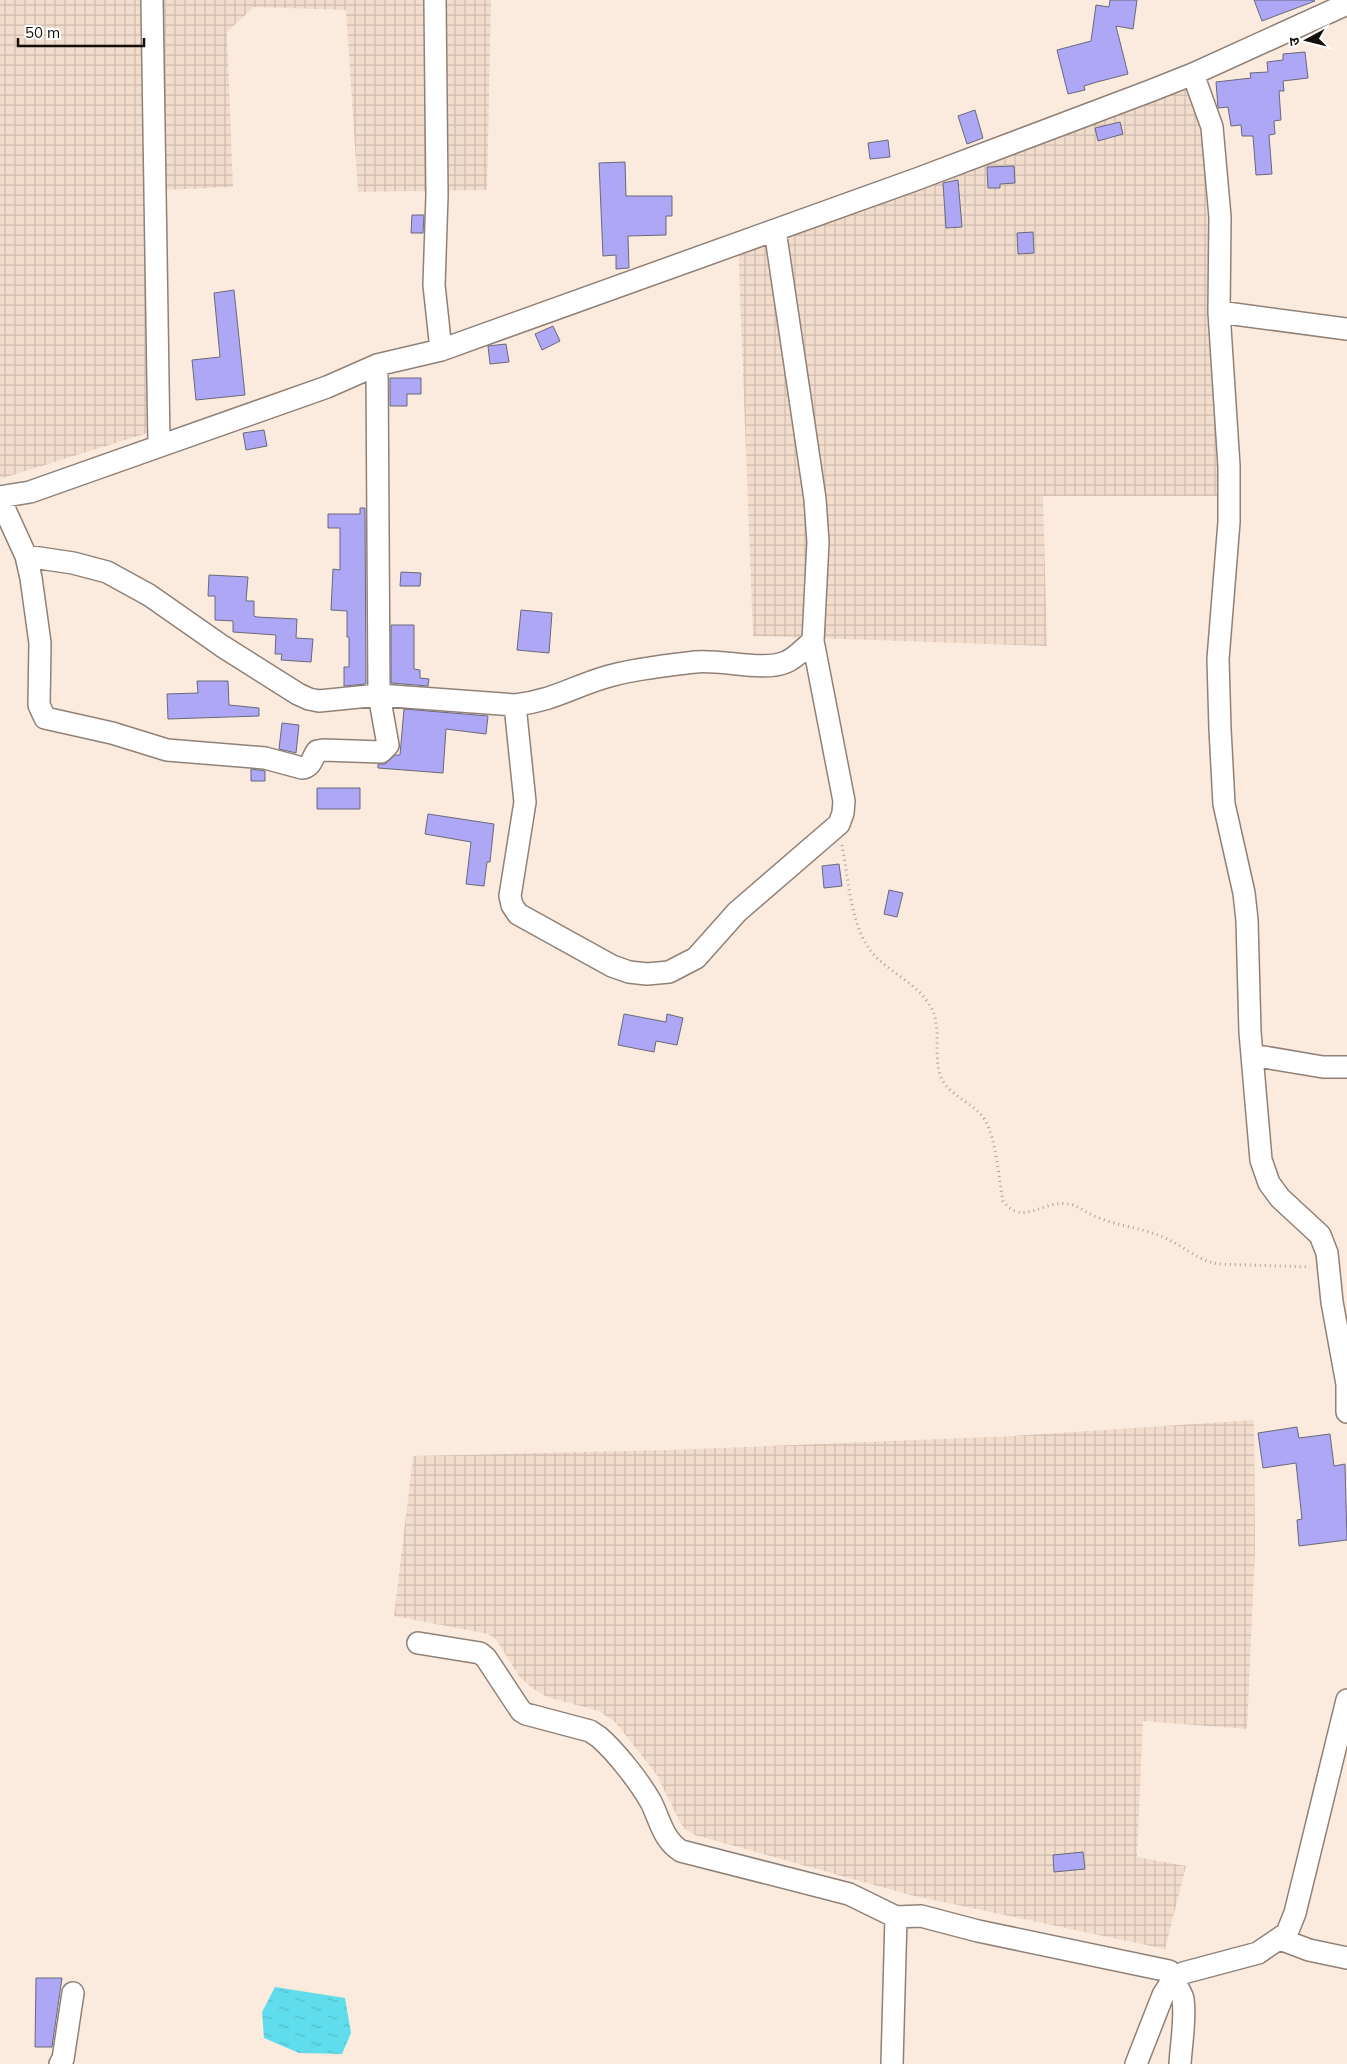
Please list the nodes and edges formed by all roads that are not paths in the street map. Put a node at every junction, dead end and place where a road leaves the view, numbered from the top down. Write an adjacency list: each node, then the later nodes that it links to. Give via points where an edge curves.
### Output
1 (152, 0): 10 (street)
2 (436, 0): 8 (street, via 438,196 434,285)
3 (1347, 4): 4 (street)
4 (1193, 74): 5 (street); 6 (street, via 1212,127 1220,217)
5 (775, 230): 8 (street); 13 (street, via 816,499 818,542)
6 (1219, 312): 7 (street); 16 (street, via 1230,494 1218,658 1220,729 1224,804 1245,902)
7 (1347, 329)
8 (441, 350): 9 (street)
9 (377, 365): 10 (street, via 327,387); 14 (street)
10 (159, 445): 11 (street, via 30,492)
11 (0, 498): 12 (street)
12 (26, 556): 14 (street, via 107,572 149,594 229,651 298,694 319,701); 14 (street, via 39,628 38,705 45,718 52,721 112,733 166,750 265,758 307,768 317,751 381,752 385,749 388,745)
13 (813, 641): 15 (street, via 780,664 712,661 677,665 605,677 554,698); 15 (street, via 844,801 843,813 838,824 756,894 696,958 669,972 647,974 612,966 518,914 512,905 510,896 525,802)
14 (379, 695): 15 (street)
15 (516, 705)
16 (1252, 1055): 17 (street, via 1323,1067); 18 (street, via 1263,1168 1280,1198 1320,1235 1327,1252 1332,1302)
17 (1347, 1067)
18 (1347, 1384): 19 (street)
19 (1347, 1410)
20 (418, 1643): 22 (street, via 480,1654 486,1658 521,1711 590,1731 599,1737 643,1789 667,1839 681,1851 849,1894)
21 (1347, 1700): 23 (street, via 1295,1913 1287,1933)
22 (896, 1917): 25 (street, via 921,1916 978,1931 1165,1969); 28 (street)
23 (1280, 1938): 24 (street, via 1309,1950); 25 (street, via 1258,1953 1183,1974)
24 (1347, 1958)
25 (1172, 1981): 29 (street, via 1162,1995); 30 (street, via 1180,1990 1184,2006)
26 (73, 1993): 27 (street)
27 (60, 2064)
28 (892, 2064)
29 (1136, 2064)
30 (1180, 2064)

